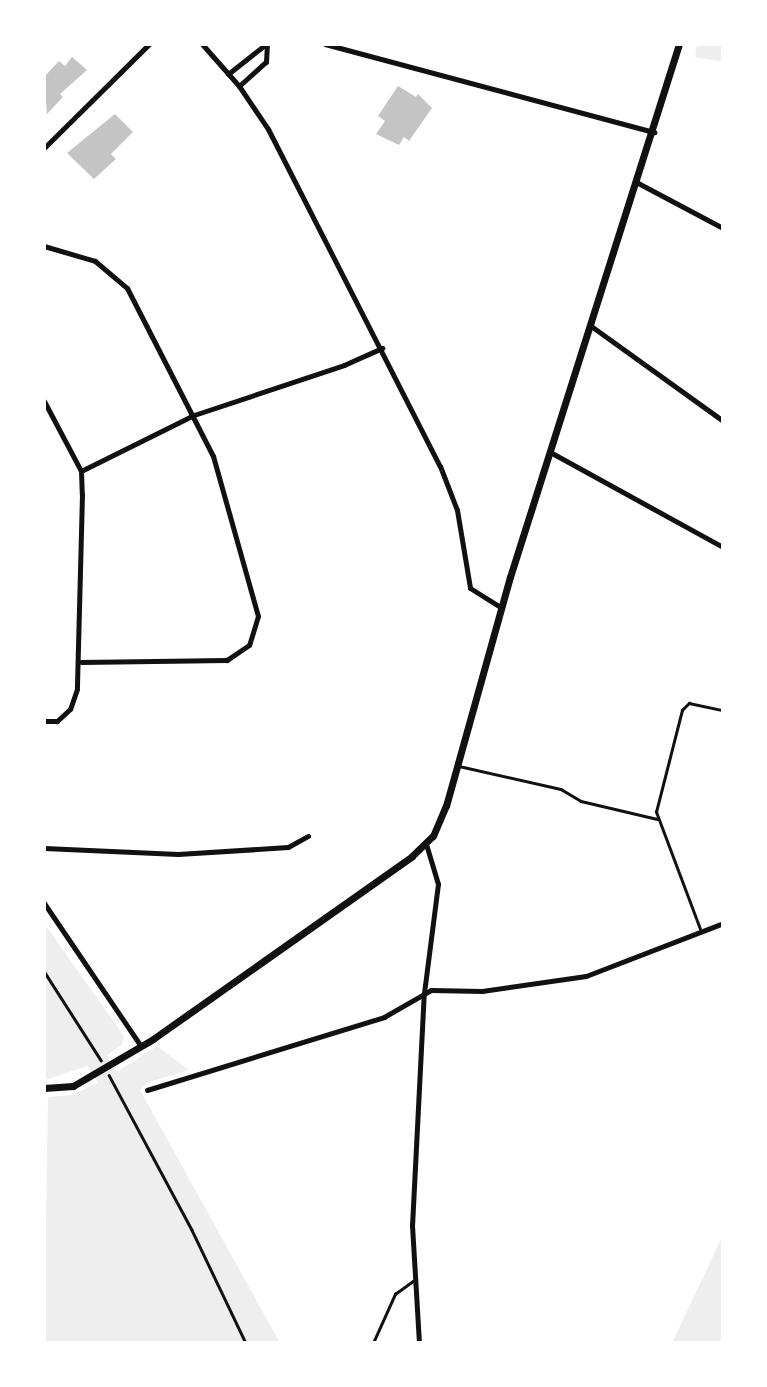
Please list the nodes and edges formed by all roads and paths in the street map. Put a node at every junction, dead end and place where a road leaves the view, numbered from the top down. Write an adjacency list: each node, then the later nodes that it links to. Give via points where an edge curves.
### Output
1 (149, 44): 9 (street)
2 (202, 44): 6 (street)
3 (266, 44): 6 (street); 7 (street, via 266,62)
4 (325, 44): 8 (street)
5 (679, 44): 8 (street)
6 (228, 74): 7 (street)
7 (239, 86): 14 (street, via 268,129)
8 (654, 131): 10 (street)
9 (44, 148)
10 (638, 183): 11 (street); 13 (street)
11 (723, 228)
12 (44, 246): 17 (street, via 95,261 127,288)
13 (590, 326): 19 (street); 20 (street)
14 (382, 348): 17 (street); 23 (street, via 450,488 470,589)
15 (44, 401): 16 (street)
16 (52, 415): 18 (street); 21 (street)
17 (194, 415): 21 (street); 24 (street, via 228,505 258,616 256,633 249,645 227,660)
18 (44, 419)
19 (723, 421)
20 (550, 452): 22 (street); 23 (street)
21 (81, 471): 24 (street)
22 (723, 547)
23 (501, 607): 27 (street)
24 (82, 662): 26 (street, via 70,709 57,721)
25 (723, 710): 28 (lane, via 689,703 682,710)
26 (44, 721)
27 (456, 765): 28 (lane, via 561,789 581,801); 30 (street, via 446,806)
28 (657, 819): 34 (lane)
29 (308, 836): 31 (street, via 288,847 178,853)
30 (426, 844): 36 (street, via 438,884); 37 (street)
31 (44, 848)
32 (44, 903): 37 (street)
33 (723, 923): 34 (street)
34 (701, 932): 36 (street, via 558,982)
35 (44, 971): 41 (path, via 112,1080)
36 (424, 993): 39 (street, via 384,1017); 40 (street)
37 (141, 1046): 38 (street, via 85,1080 65,1088)
38 (44, 1088)
39 (147, 1090)
40 (414, 1281): 42 (lane, via 395,1294); 43 (street)
41 (246, 1343)
42 (373, 1343)
43 (419, 1343)

